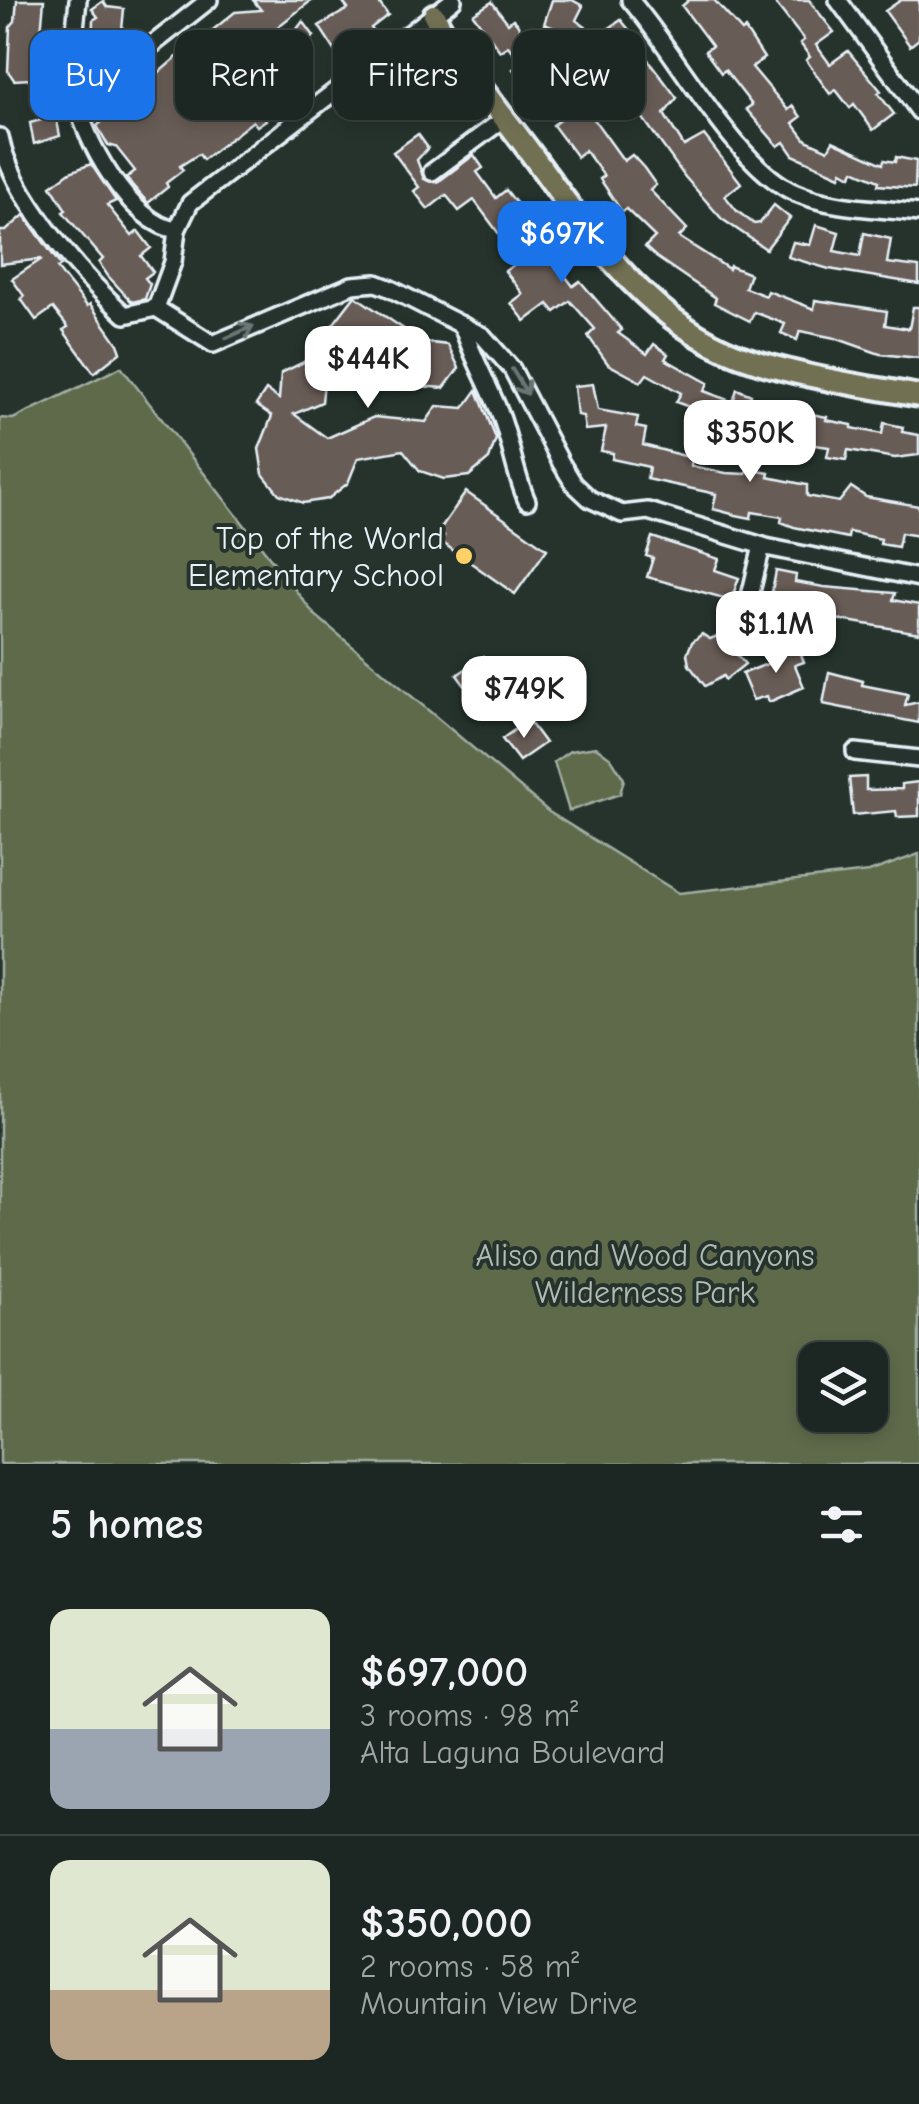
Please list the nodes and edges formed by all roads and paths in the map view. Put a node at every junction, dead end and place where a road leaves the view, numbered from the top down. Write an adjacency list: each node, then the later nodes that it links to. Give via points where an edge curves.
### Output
1 (78, 0): 7 (street)
2 (209, 0): 8 (street)
3 (454, 0): 6 (street)
4 (630, 0): 14 (street, via 775,182 827,203)
5 (838, 0): 9 (street)
6 (430, 8): 10 (main road); 15 (street, via 190,203)
7 (76, 30)
8 (155, 43)
9 (919, 111)
10 (505, 118): 13 (street); 18 (main road, via 597,244 664,312 705,340 825,379)
11 (83, 120): 15 (street, via 128,197 158,228)
12 (0, 137): 16 (street, via 20,183 87,279 125,316)
13 (432, 172)
14 (919, 212)
15 (176, 230): 16 (street, via 174,262)
16 (156, 308): 17 (street, one-way to 17, via 213,344 352,284 376,284)
17 (462, 325): 19 (street, via 500,413); 20 (street, one-way to 20, via 484,336 512,369 574,484 590,499 622,514 648,511)
18 (919, 396)
19 (527, 501)
20 (762, 546): 21 (street); 22 (street)
21 (919, 578)
22 (740, 638)
23 (854, 752): 24 (street)
24 (919, 760)

